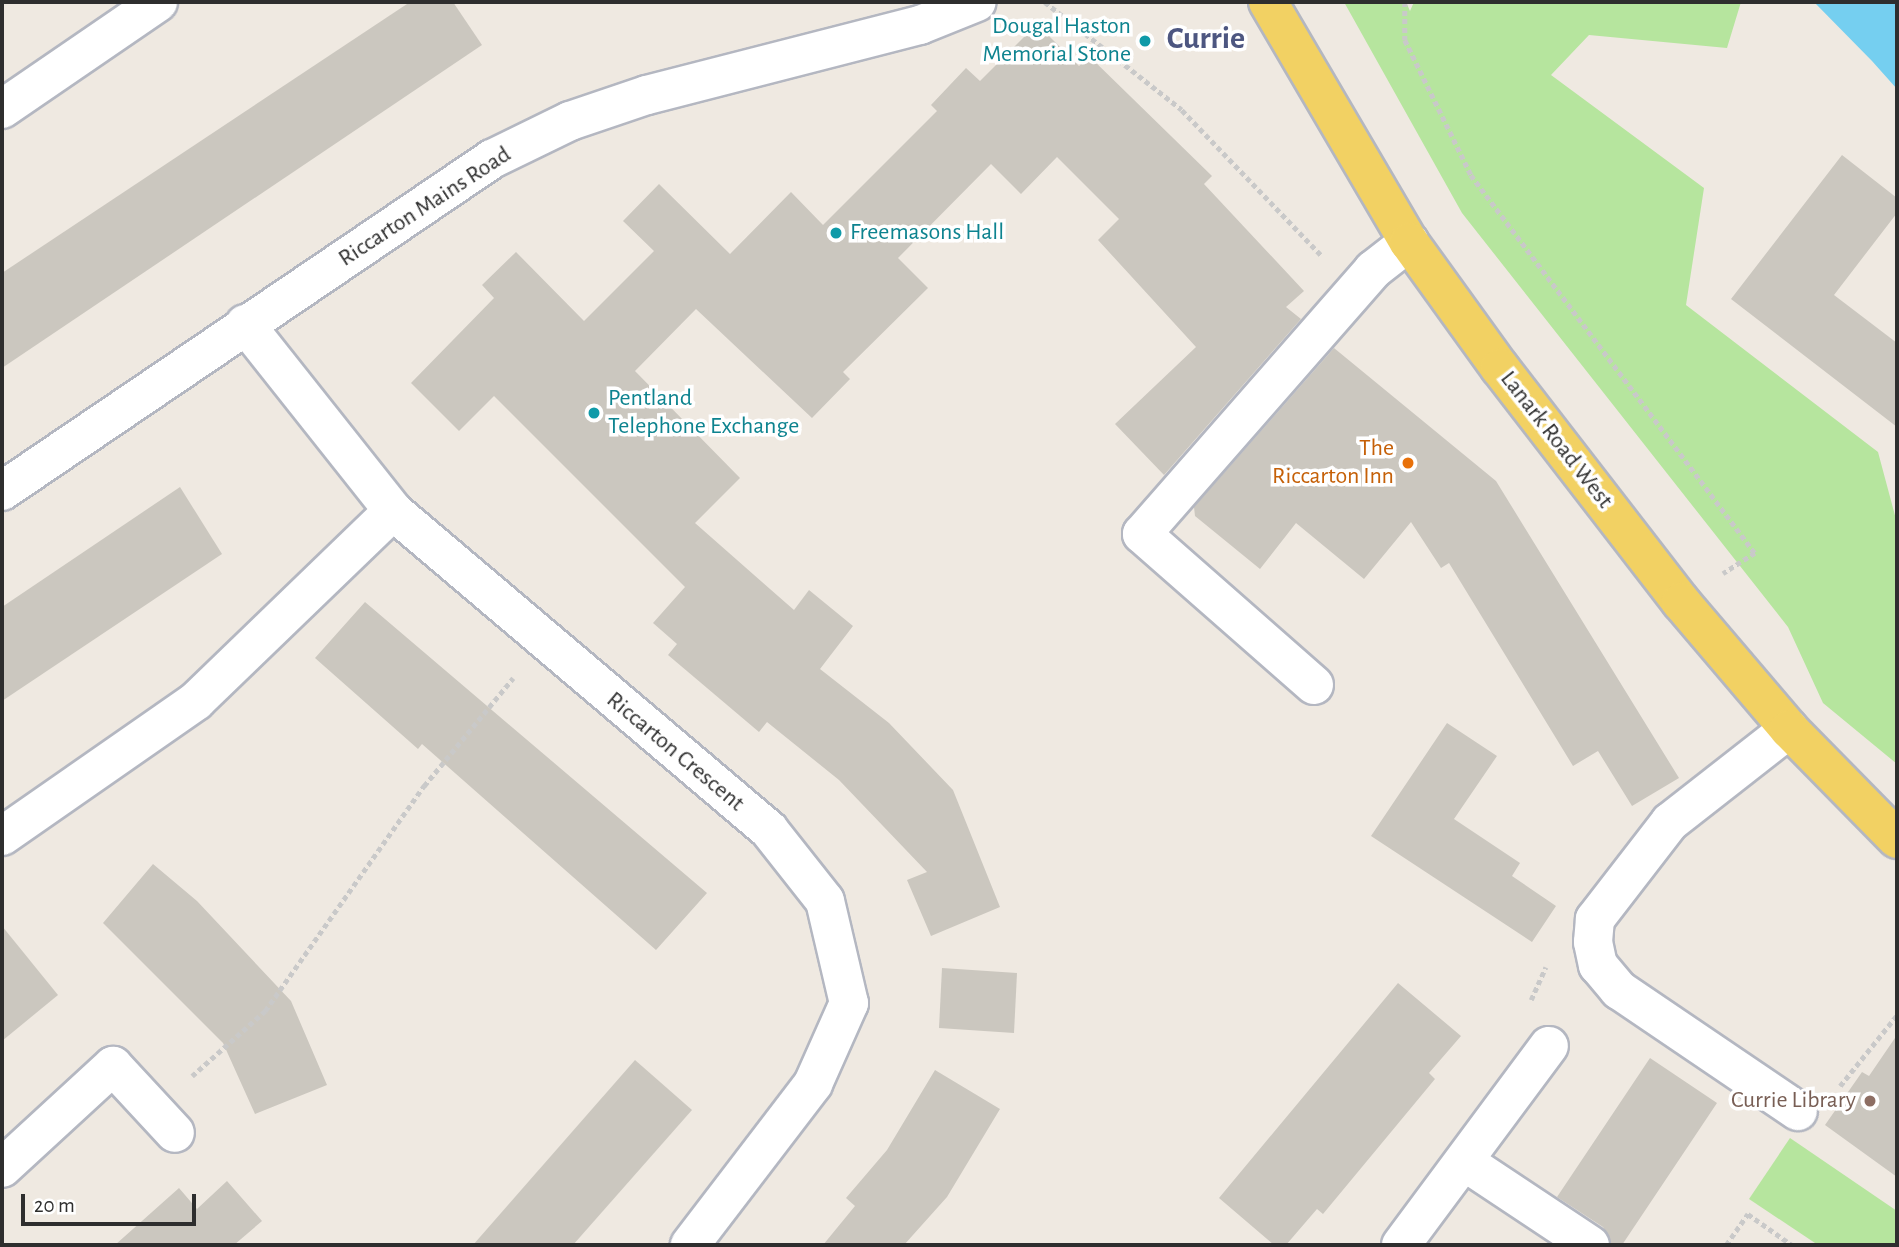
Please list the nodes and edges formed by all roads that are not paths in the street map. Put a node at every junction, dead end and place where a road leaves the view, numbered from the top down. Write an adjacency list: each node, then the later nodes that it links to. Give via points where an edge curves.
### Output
1 (158, 2): 4 (street)
2 (977, 2): 6 (street, Riccarton Mains Road, via 920,25 648,95 570,121 492,159)
3 (1268, 2): 5 (main road, Lanark Road West)
4 (2, 109)
5 (1409, 242): 9 (street, via 1356,291 1142,534); 10 (main road, Lanark Road West, via 1681,602)
6 (245, 324): 7 (street, Riccarton Mains Road); 8 (street, Riccarton Crescent)
7 (2, 491)
8 (393, 511): 11 (street, via 196,701); 18 (street, Riccarton Crescent, via 542,643 769,830 825,901 849,1003 813,1084)
9 (1314, 685)
10 (1789, 729): 12 (main road, Lanark Road West); 14 (street, via 1670,822 1595,919 1593,942 1598,965 1619,990)
11 (2, 836)
12 (1897, 839)
13 (1549, 1046): 16 (street)
14 (1798, 1111)
15 (164, 1121): 17 (street, via 113,1066)
16 (1465, 1162): 19 (street); 20 (street)
17 (2, 1168)
18 (690, 1245)
19 (1401, 1245)
20 (1590, 1245)

